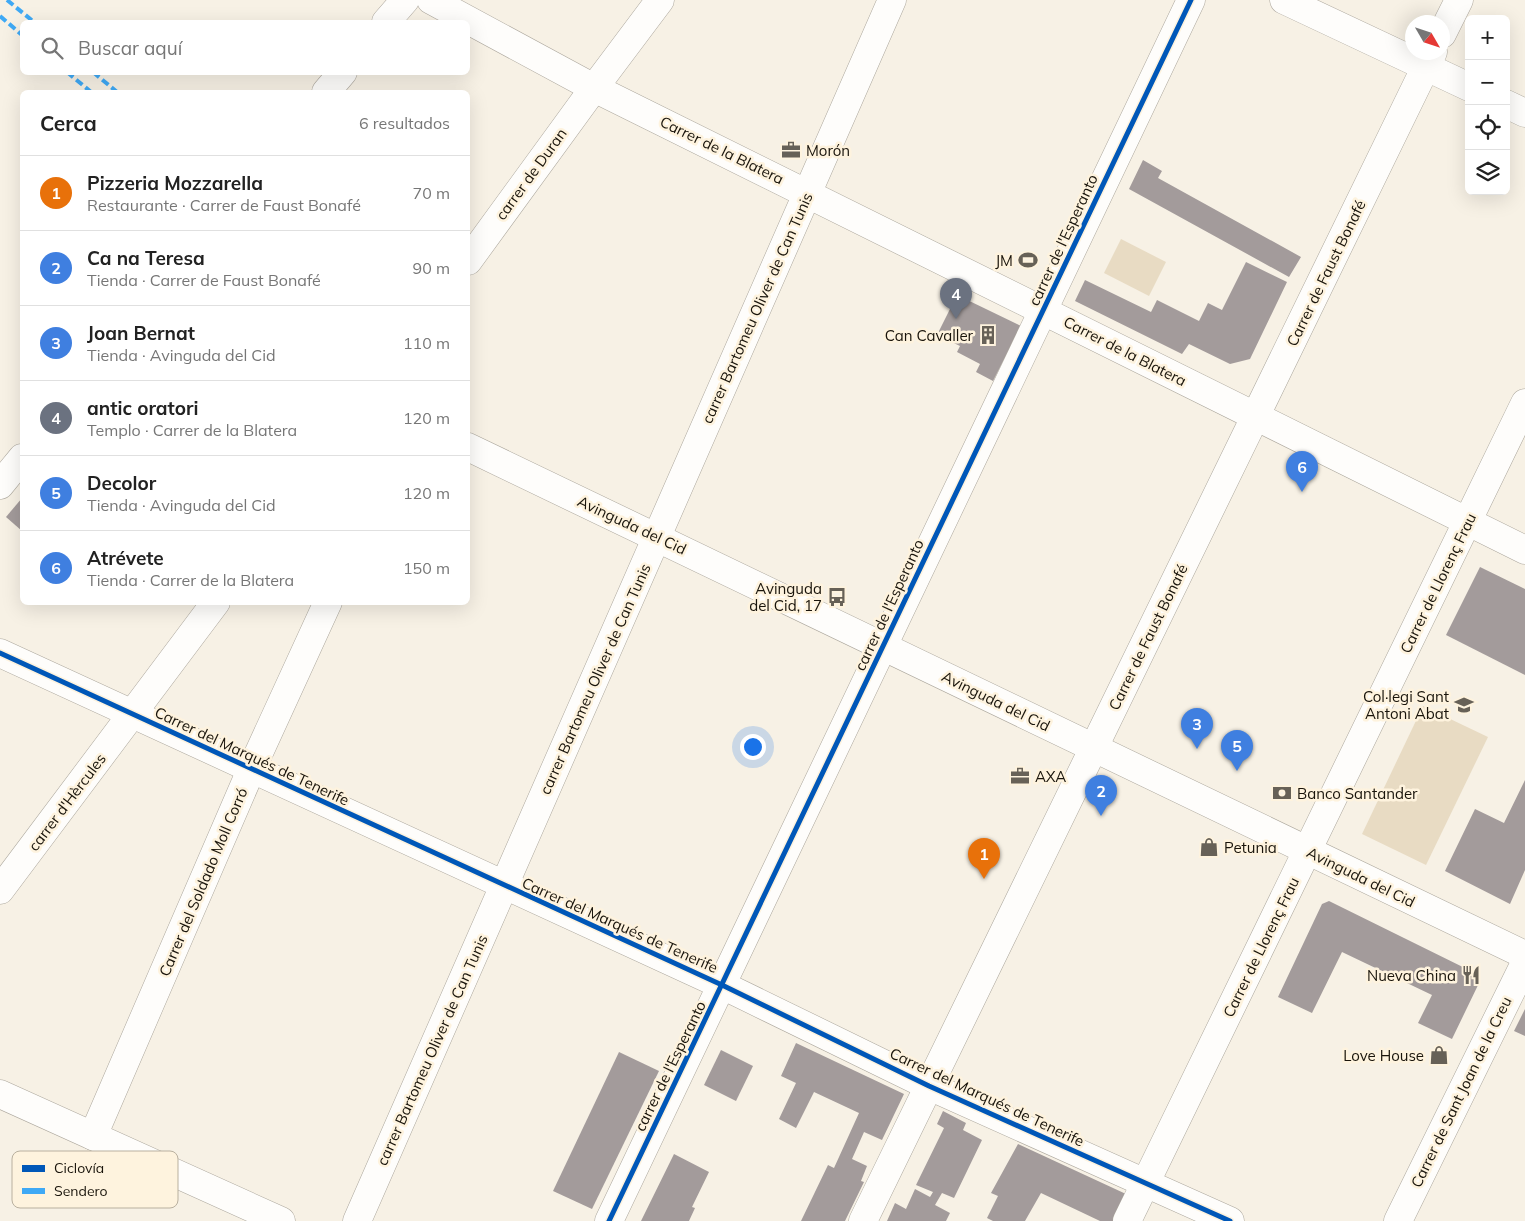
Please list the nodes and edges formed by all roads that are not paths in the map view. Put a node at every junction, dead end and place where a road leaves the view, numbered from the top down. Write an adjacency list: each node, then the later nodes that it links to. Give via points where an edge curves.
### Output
1 (405, 0): 9 (street)
2 (431, 0): 10 (street, Carrer de la Blatera)
3 (660, 0): 16 (street, carrer de Duran)
4 (892, 0): 20 (street, carrer Bartomeu Oliver de Can Tunis)
5 (1191, 0): 22 (street, carrer de l'Esperanto)
6 (1284, 0): 12 (street)
7 (1459, 0): 8 (street)
8 (1450, 18)
9 (388, 20)
10 (468, 20)
11 (470, 21): 16 (street, Carrer de la Blatera)
12 (1405, 50)
13 (1430, 60): 15 (street); 24 (street, Carrer de Faust Bonafé)
14 (340, 75): 17 (street)
15 (1465, 84)
16 (594, 88): 20 (street, Carrer de la Blatera); 21 (street, carrer de Duran)
17 (328, 90)
18 (1508, 105): 19 (street)
19 (1525, 113)
20 (808, 193): 22 (street, Carrer de la Blatera); 29 (street, carrer Bartomeu Oliver de Can Tunis)
21 (470, 259)
22 (1044, 310): 24 (street, Carrer de la Blatera); 33 (street, carrer de l'Esperanto)
23 (1525, 403): 28 (street, Carrer de Llorenç Frau)
24 (1256, 416): 28 (street, Carrer de la Blatera); 36 (street, Carrer de Faust Bonafé)
25 (470, 448): 29 (street, Avinguda del Cid)
26 (20, 460): 27 (street)
27 (0, 485)
28 (1467, 522): 30 (street, Carrer de la Blatera); 38 (street, Carrer de Llorenç Frau)
29 (657, 537): 33 (street, Avinguda del Cid); 39 (street, carrer Bartomeu Oliver de Can Tunis)
30 (1525, 550)
31 (214, 605): 35 (street, carrer d'Hèrcules)
32 (327, 605): 37 (street, Carrer del Soldado Moll Corró)
33 (883, 646): 36 (street, Avinguda del Cid); 43 (street, carrer de l'Esperanto)
34 (0, 653): 35 (street, Carrer del Marqués de Tenerife)
35 (134, 714): 37 (street, Carrer del Marqués de Tenerife); 40 (street, carrer d'Hèrcules)
36 (1094, 748): 38 (street, Avinguda del Cid); 44 (street, Carrer de Faust Bonafé)
37 (251, 770): 39 (street, Carrer del Marqués de Tenerife); 46 (street, Carrer del Soldado Moll Corró)
38 (1308, 851): 41 (street, Avinguda del Cid); 49 (street, Carrer de Llorenç Frau)
39 (504, 886): 43 (street, Carrer del Marqués de Tenerife); 51 (street, carrer Bartomeu Oliver de Can Tunis)
40 (0, 890)
41 (1525, 955)
42 (1525, 963): 56 (street, Carrer de Sant Joan de la Creu)
43 (722, 985): 44 (street, Carrer del Marqués de Tenerife); 52 (street, carrer de l'Esperanto)
44 (929, 1086): 49 (street, Carrer del Marqués de Tenerife); 53 (street, Carrer de Faust Bonafé)
45 (0, 1094): 46 (street)
46 (93, 1136): 47 (street)
47 (126, 1151)
48 (178, 1174): 50 (street)
49 (1146, 1183): 54 (street, Carrer de Llorenç Frau); 55 (street, Carrer del Marqués de Tenerife)
50 (281, 1221)
51 (357, 1221)
52 (609, 1221)
53 (863, 1221)
54 (1128, 1221)
55 (1230, 1221)
56 (1398, 1221)

